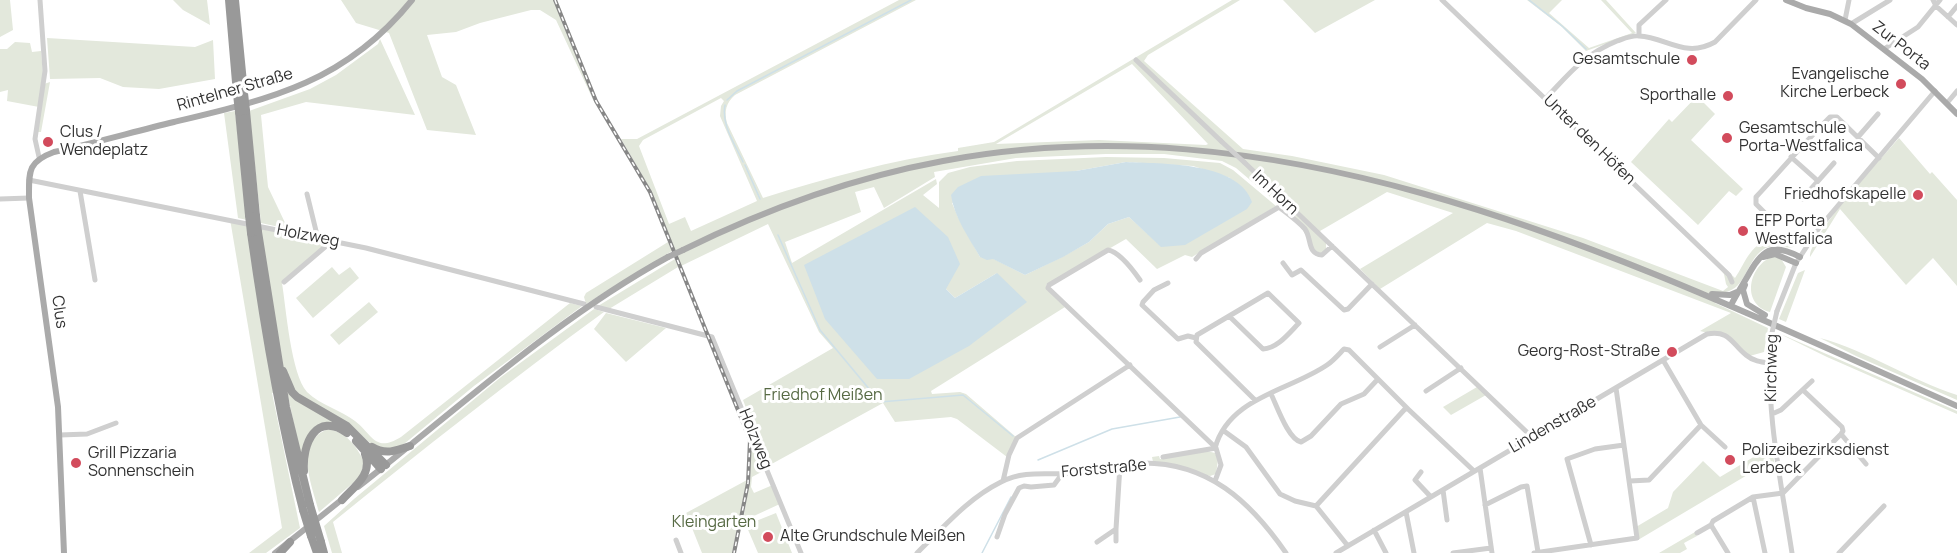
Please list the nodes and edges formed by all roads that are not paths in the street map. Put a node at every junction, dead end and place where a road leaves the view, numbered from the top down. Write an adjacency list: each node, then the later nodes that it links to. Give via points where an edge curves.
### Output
1 (40, 0): 28 (street, Clus, via 45,80 35,139)
2 (229, 0): 22 (highway)
3 (235, 0): 22 (highway)
4 (412, 0): 28 (main road, Rintelner Straße, via 365,48 313,81 275,96)
5 (1442, 0): 23 (street, Unter den Höfen)
6 (1666, 0): 17 (street, via 1640,25)
7 (1756, 0): 17 (street, via 1709,45 1682,48)
8 (1786, 0): 15 (main road, Zur Porta)
9 (1849, 0): 15 (street)
10 (1890, 0): 15 (street)
11 (1940, 0): 12 (street)
12 (1934, 3): 14 (street); 18 (street, via 1918,27)
13 (1957, 6): 14 (street)
14 (1948, 17): 16 (street)
15 (1848, 22): 18 (main road, Zur Porta)
16 (1957, 25)
17 (1639, 36): 23 (street, via 1592,52)
18 (1884, 49): 20 (main road, Zur Porta)
19 (1136, 60): 43 (street, Im Horn, bridge)
20 (1935, 91): 24 (main road, Zur Porta); 30 (street, Kirchweg)
21 (1957, 91): 24 (street)
22 (240, 94): 40 (highway, bridge)
23 (1546, 99): 52 (street, Unter den Höfen)
24 (1947, 103): 26 (main road, Zur Porta)
25 (1878, 114): 27 (street)
26 (1957, 114)
27 (1858, 137): 29 (street, via 1834,116 1830,117); 30 (street)
28 (39, 157): 32 (main road, Clus)
29 (1791, 157): 33 (street); 39 (street, via 1756,197 1756,204)
30 (1879, 158): 44 (street, Kirchweg)
31 (1834, 163): 33 (street)
32 (29, 180): 34 (street, Holzweg); 37 (main road, Clus)
33 (1818, 181): 38 (street)
34 (80, 191): 41 (street, Holzweg); 49 (street)
35 (307, 194): 41 (street)
36 (0, 198): 37 (street)
37 (29, 198): 84 (main road, Clus)
38 (1802, 199)
39 (1773, 222)
40 (255, 232): 65 (highway); 110 (highway, via 271,364 290,458)
41 (318, 239): 42 (street, Holzweg)
42 (332, 241): 51 (street); 57 (street, Holzweg)
43 (1332, 246): 45 (street, via 1322,255 1315,254 1305,230 1279,207); 54 (street, Im Horn)
44 (1800, 256): 46 (main road, via 1775,249); 48 (street, Kirchweg)
45 (1196, 259)
46 (1759, 259): 48 (main road, via 1775,254); 55 (main road)
47 (1283, 263): 54 (street, via 1292,275 1302,270 1344,310)
48 (1796, 263): 67 (street, Kirchweg, bridge, via 1777,311)
49 (95, 280)
50 (1140, 280): 68 (street, via 1108,250 1048,285)
51 (284, 282)
52 (1732, 282)
53 (1168, 283): 63 (street, via 1154,290 1142,305 1178,339)
54 (1372, 284): 61 (street, Im Horn)
55 (1740, 291): 56 (main road); 58 (main road); 62 (main road, via 1747,304)
56 (1708, 295): 58 (main road); 88 (main road, bridge, via 1527,226 1392,185 1280,162 1198,151 1150,147 1019,151 944,161 866,178 764,212 668,257 543,339)
57 (584, 304)
58 (1734, 306): 62 (main road)
59 (596, 307): 131 (street, Holzweg, via 712,337)
60 (1229, 316): 60 (street, via 1263,349 1284,339 1299,323 1268,293); 63 (street)
61 (1415, 325): 64 (street); 69 (street, Im Horn)
62 (1776, 325): 77 (main road)
63 (1196, 338): 76 (street)
64 (1380, 347)
65 (277, 356): 86 (highway, via 297,398 333,418); 101 (highway)
66 (1663, 360): 67 (street, Lindenstraße, via 1707,334 1718,332 1729,337 1747,356); 72 (street, Lindenstraße); 81 (street)
67 (1769, 363): 79 (street, Kirchweg)
68 (1130, 365): 90 (street); 98 (street, via 1017,438)
69 (1461, 368): 73 (street); 85 (street, Im Horn)
70 (1378, 379): 75 (street, via 1344,349 1328,365); 75 (street, via 1364,394 1341,404 1301,442 1290,434); 78 (street)
71 (1812, 381): 79 (street)
72 (1616, 388): 85 (street, Lindenstraße); 87 (street)
73 (1426, 391)
74 (1805, 392): 83 (street, via 1842,427)
75 (1270, 394): 76 (street)
76 (1255, 400): 82 (street, via 1239,411)
77 (1957, 406)
78 (1408, 409): 95 (street); 107 (street)
79 (1772, 414): 103 (street, Kirchweg)
80 (116, 423): 84 (street, via 87,434)
81 (1701, 425): 89 (street); 100 (street, via 1649,480)
82 (1224, 431): 90 (street); 107 (street, via 1243,444 1280,494)
83 (1841, 434): 92 (street); 103 (street)
84 (60, 435): 127 (main road, Clus)
85 (1532, 437): 95 (street, Lindenstraße)
86 (361, 443): 88 (highway, via 385,452); 94 (highway); 101 (highway, via 334,426 311,435 304,452); 106 (highway, via 366,473)
87 (1624, 445): 100 (street); 122 (street, via 1567,459)
88 (410, 446): 94 (main road)
89 (1725, 447)
90 (1215, 448): 91 (street, Forststraße); 99 (street, via 1221,465)
91 (1162, 456)
92 (1866, 464)
93 (1120, 465): 97 (street, Forststraße); 99 (street, Forststraße, via 1150,463 1174,467); 114 (street)
94 (383, 467): 106 (main road)
95 (1477, 470): 102 (street, Lindenstraße); 108 (street)
96 (1421, 472): 104 (street, via 1414,480)
97 (1062, 474): 98 (street, Forststraße, via 1030,473); 117 (street, via 1054,485 1019,488)
98 (1003, 481): 132 (street, Forststraße, via 963,506)
99 (1215, 481): 133 (street, Forststraße, via 1255,511)
100 (1630, 481): 122 (street, via 1637,538)
101 (306, 487): 110 (highway)
102 (1443, 490): 104 (street, Lindenstraße); 112 (street)
103 (1782, 493): 105 (street); 141 (street, Kirchweg)
104 (1431, 497): 111 (street, Lindenstraße)
105 (1753, 497): 113 (street, via 1713,520); 140 (street)
106 (342, 500): 120 (main road)
107 (1316, 506): 123 (street)
108 (1485, 506): 125 (street); 138 (street, via 1527,486)
109 (1884, 506): 142 (street)
110 (306, 507): 124 (highway, bridge); 124 (highway, bridge)
111 (1406, 512): 115 (street, Lindenstraße); 136 (street)
112 (1447, 520)
113 (1711, 525): 116 (street); 139 (street)
114 (1116, 528): 119 (street); 121 (street)
115 (1374, 530): 123 (street, Lindenstraße); 135 (street)
116 (1697, 533)
117 (997, 537)
118 (676, 540): 130 (street)
119 (1116, 541)
120 (290, 542): 128 (highway)
121 (1097, 542)
122 (1591, 545): 138 (street)
123 (1348, 546): 134 (street, Lindenstraße)
124 (316, 549): 129 (highway)
125 (1492, 550): 126 (street)
126 (1465, 552): 137 (street)
127 (64, 553)
128 (277, 553)
129 (324, 553)
130 (681, 553)
131 (801, 553)
132 (917, 553)
133 (1286, 553)
134 (1336, 553)
135 (1386, 553)
136 (1414, 553)
137 (1453, 553)
138 (1536, 553)
139 (1728, 553)
140 (1765, 553)
141 (1792, 553)
142 (1839, 553)

